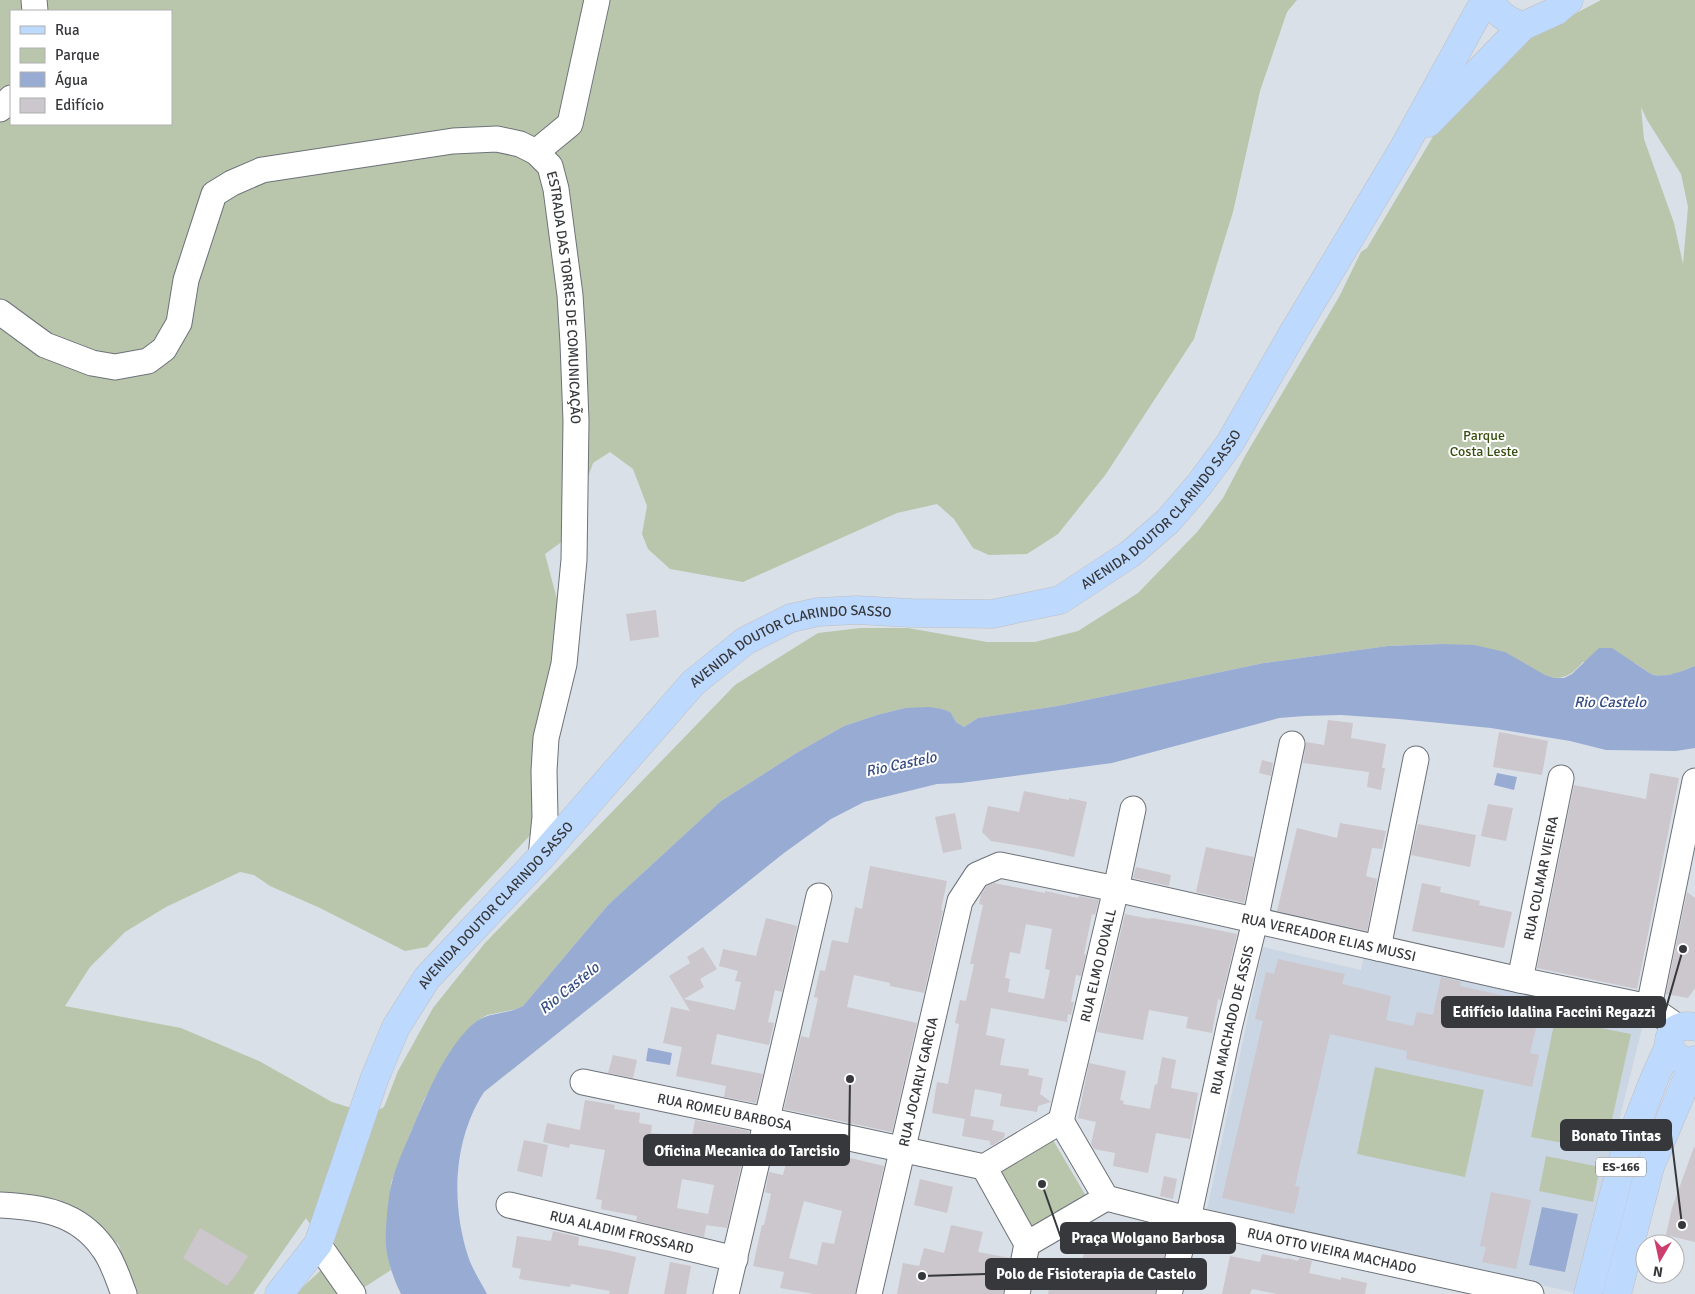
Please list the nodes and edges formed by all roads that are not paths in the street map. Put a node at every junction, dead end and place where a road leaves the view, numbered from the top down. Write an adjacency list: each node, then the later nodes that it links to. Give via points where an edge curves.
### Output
1 (597, 0): 9 (street, via 570,124)
2 (1485, 0): 8 (main road, AVENIDA DOUTOR CLARINDO SASSO)
3 (1490, 0): 5 (main road, via 1501,16)
4 (1569, 0): 5 (main road, AVENIDA DOUTOR CLARINDO SASSO, via 1556,11)
5 (1523, 26): 8 (main road, AVENIDA DOUTOR CLARINDO SASSO)
6 (10, 99): 7 (street)
7 (0, 109)
8 (1403, 149): 16 (main road, AVENIDA DOUTOR CLARINDO SASSO, via 1230,443 1200,486 1168,521 1130,554 1060,600 992,614 818,612 791,618 745,641 693,682)
9 (536, 152): 10 (street, ESTRADA DAS TORRES DE COMUNICAÇÃO, via 520,144 497,139 452,141 262,170 232,183 214,194 186,280 179,323 164,350 148,360 115,367 92,363 45,346); 16 (street, ESTRADA DAS TORRES DE COMUNICAÇÃO, via 550,166 556,189 570,295 576,421 574,560 564,664 546,738 545,817)
10 (0, 312)
11 (1292, 744): 20 (street, RUA MACHADO DE ASSIS)
12 (1416, 759): 21 (street)
13 (1561, 778): 22 (street, RUA COLMAR VIEIRA)
14 (1695, 781): 23 (street)
15 (1133, 810): 18 (street, RUA ELMO DOVALL)
16 (540, 857): 37 (main road, AVENIDA DOUTOR CLARINDO SASSO, via 428,978 396,1027 375,1077)
17 (976, 875): 18 (street, RUA VEREADOR ELIAS MUSSI, via 1000,865); 29 (street, RUA JOCARLY GARCIA, via 960,901)
18 (1116, 889): 20 (street, RUA VEREADOR ELIAS MUSSI); 28 (street, RUA ELMO DOVALL)
19 (819, 896): 27 (street)
20 (1255, 921): 21 (street, RUA VEREADOR ELIAS MUSSI); 36 (street, RUA MACHADO DE ASSIS)
21 (1378, 948): 22 (street, RUA VEREADOR ELIAS MUSSI)
22 (1520, 980): 23 (street, RUA VEREADOR ELIAS MUSSI)
23 (1649, 1007): 24 (street, RUA VEREADOR ELIAS MUSSI)
24 (1684, 1027): 25 (main road, via 1671,1051 1685,1060); 30 (main road, ES-166, via 1655,1077)
25 (1695, 1059): 32 (main road, ES-166)
26 (583, 1082): 27 (street, RUA ROMEU BARBOSA)
27 (766, 1120): 29 (street, RUA ROMEU BARBOSA); 39 (street)
28 (1061, 1121): 31 (street); 33 (street)
29 (901, 1150): 31 (street, RUA ROMEU BARBOSA); 45 (street, RUA JOCARLY GARCIA)
30 (1623, 1159): 32 (main road); 49 (main road, ES-166)
31 (984, 1167): 38 (street)
32 (1650, 1167): 50 (main road, ES-166)
33 (1106, 1198): 36 (street, RUA OTTO VIEIRA MACHADO); 38 (street)
34 (0, 1205): 41 (street, via 54,1211 74,1220 104,1249)
35 (509, 1205): 39 (street, RUA ALADIM FROSSARD)
36 (1188, 1219): 40 (street, RUA OTTO VIEIRA MACHADO); 47 (street, RUA MACHADO DE ASSIS)
37 (318, 1244): 42 (main road, AVENIDA DOUTOR CLARINDO SASSO); 43 (street)
38 (1028, 1244): 46 (street)
39 (735, 1259): 44 (street)
40 (1428, 1283): 48 (street, RUA OTTO VIEIRA MACHADO)
41 (124, 1294)
42 (278, 1294)
43 (353, 1294)
44 (726, 1294)
45 (869, 1294)
46 (1017, 1294)
47 (1169, 1294)
48 (1530, 1294)
49 (1588, 1294)
50 (1616, 1294)

